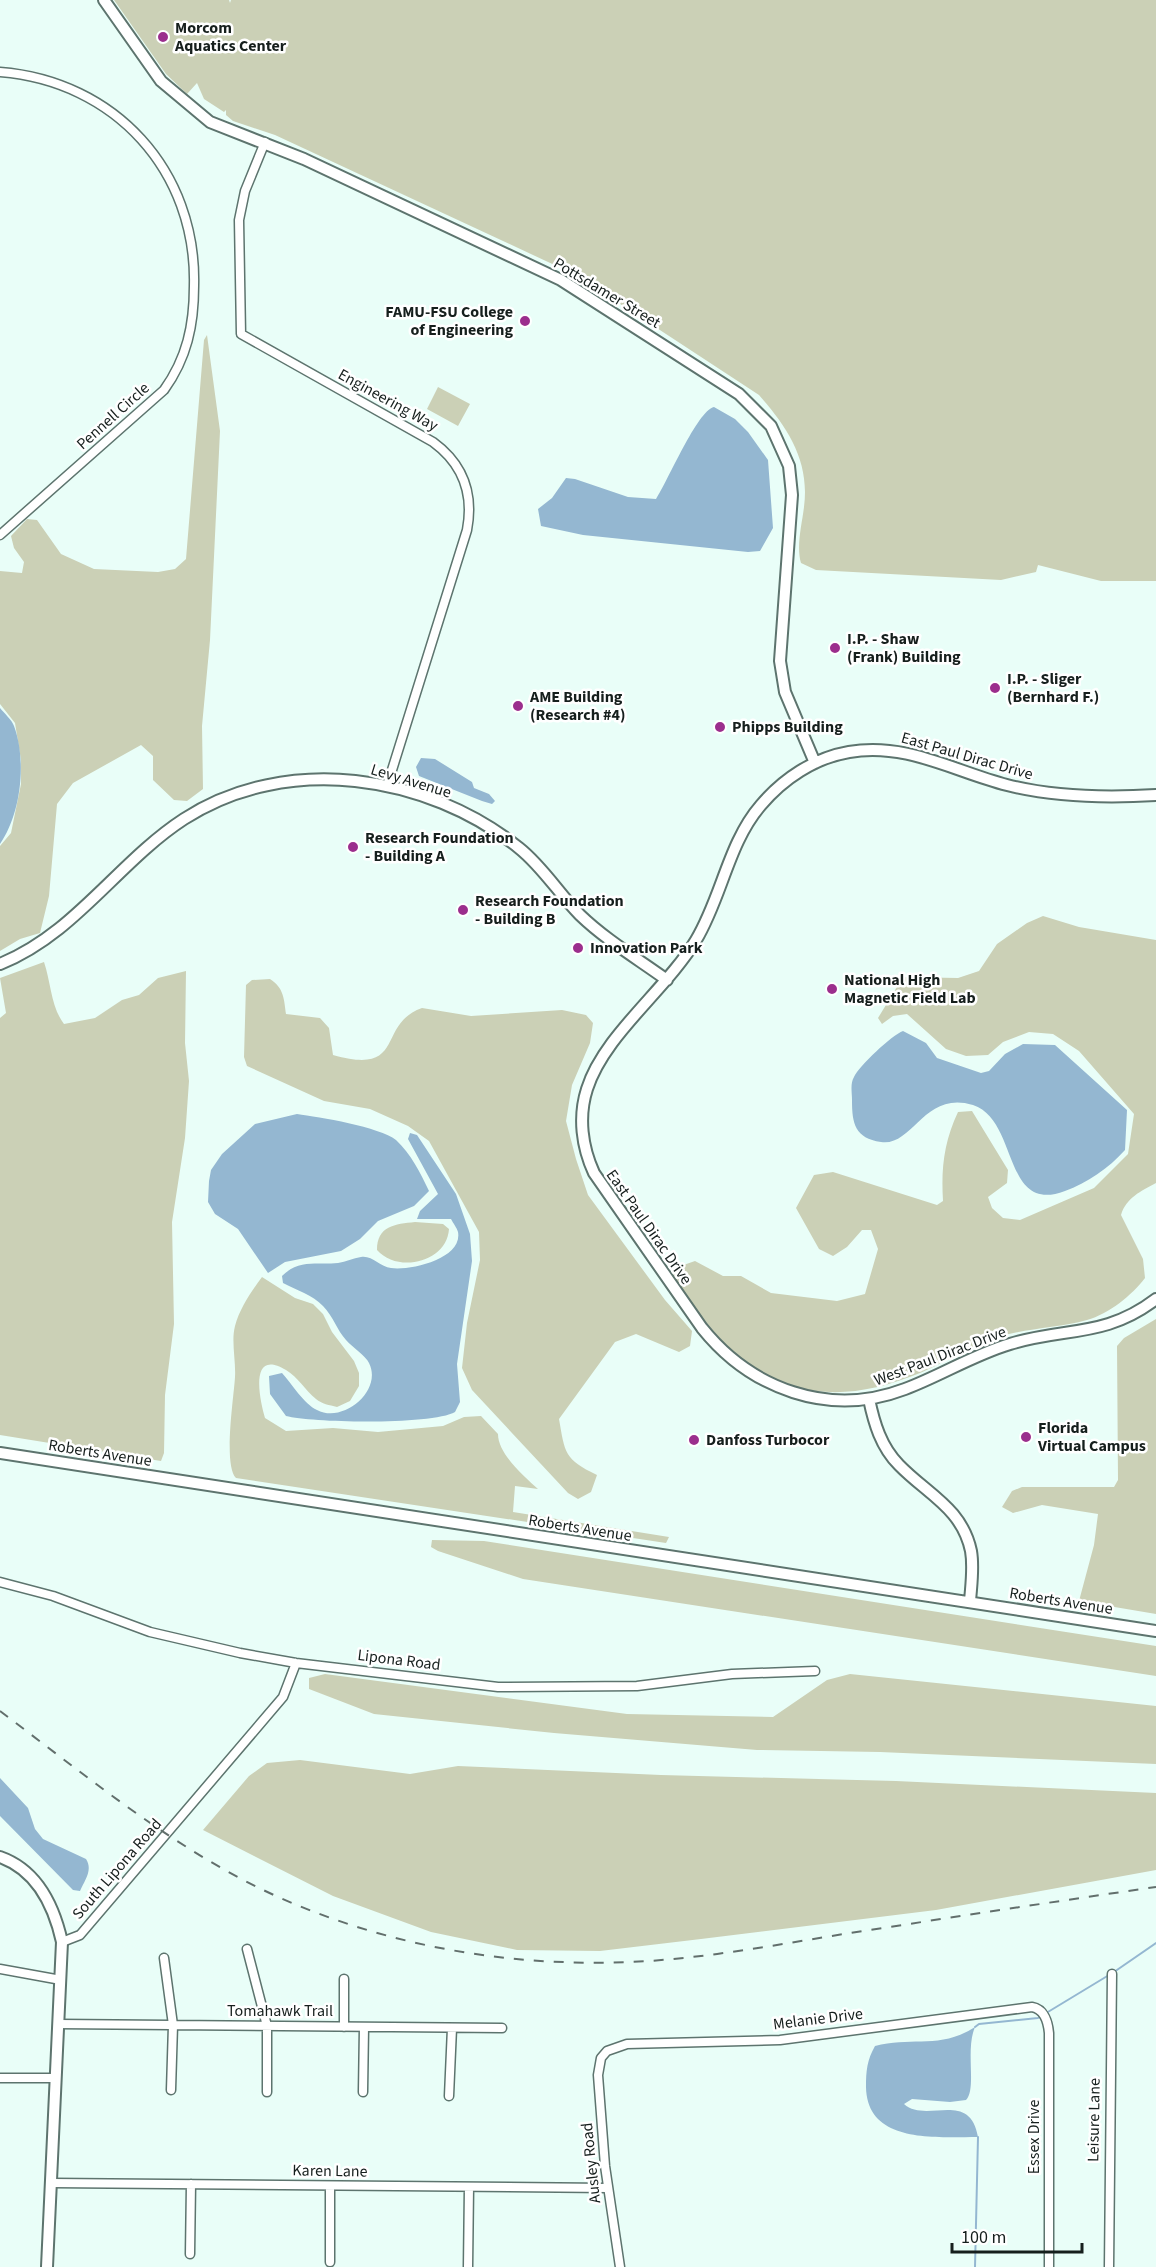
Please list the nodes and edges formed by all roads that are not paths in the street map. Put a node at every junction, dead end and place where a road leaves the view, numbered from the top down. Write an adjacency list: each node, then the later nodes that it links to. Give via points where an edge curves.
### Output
1 (104, 0): 3 (street, Pottsdamer Street, via 147,64 173,93 210,122)
2 (0, 72): 4 (street, Pennell Circle, via 30,76 81,93 139,135 181,202 195,274 189,342 179,368 164,390)
3 (265, 142): 5 (street, Pottsdamer Street, via 575,288 757,409 777,436 792,480 780,661 785,692); 6 (street, Engineering Way, via 239,220 241,334 433,442 452,458 469,494 467,530)
4 (0, 535)
5 (815, 763): 7 (street, East Paul Dirac Drive, via 846,753 885,749 923,756 979,777 1035,791); 9 (street, East Paul Dirac Drive, via 790,777 756,811 737,844 697,938)
6 (387, 786): 8 (street, Levy Avenue, via 312,779 269,785 224,798 155,840 45,941); 9 (street, Levy Avenue, via 469,816 501,835 541,869 597,930)
7 (1156, 795)
8 (0, 964)
9 (667, 980): 11 (street, East Paul Dirac Drive, via 600,1059 591,1078 582,1117 585,1150 594,1173 702,1328 741,1367 779,1388 818,1399)
10 (1156, 1299): 11 (street, West Paul Dirac Drive, via 1103,1327 1011,1344 903,1390)
11 (869, 1399): 14 (street, via 878,1433 891,1456 947,1505 962,1526 971,1552)
12 (0, 1453): 14 (street, Roberts Avenue)
13 (0, 1582): 16 (street, Lipona Road, via 53,1596 150,1632)
14 (970, 1602): 15 (street, Roberts Avenue)
15 (1156, 1632)
16 (296, 1663): 17 (street, Lipona Road, via 498,1687 637,1686 732,1674); 19 (street, South Lipona Road, via 283,1697 167,1835 80,1935)
17 (815, 1671)
18 (0, 1857): 19 (street, via 39,1885 50,1900)
19 (62, 1941): 25 (street)
20 (247, 1949): 29 (street)
21 (164, 1959): 28 (street)
22 (0, 1969): 25 (street)
23 (1112, 1974): 52 (street, Leisure Lane)
24 (344, 1979): 30 (street)
25 (61, 1980): 27 (street)
26 (1042, 2013): 34 (street, Melanie Drive, via 1032,2007 999,2009 780,2040 627,2044 612,2048); 51 (street, Essex Drive, via 1049,2033)
27 (58, 2024): 28 (street, Tomahawk Trail); 36 (street)
28 (173, 2025): 29 (street, Tomahawk Trail); 37 (street)
29 (267, 2026): 30 (street, Tomahawk Trail); 38 (street)
30 (345, 2027): 31 (street, Tomahawk Trail)
31 (364, 2027): 32 (street, Tomahawk Trail); 39 (street)
32 (452, 2028): 33 (street, Tomahawk Trail); 40 (street)
33 (502, 2028)
34 (603, 2056): 45 (street, Ausley Road, via 598,2075)
35 (0, 2078): 36 (street)
36 (56, 2078): 41 (street)
37 (171, 2090)
38 (267, 2092)
39 (363, 2092)
40 (449, 2096)
41 (52, 2183): 42 (street, Karen Lane); 48 (street)
42 (191, 2184): 43 (street, Karen Lane); 46 (street)
43 (330, 2186): 44 (street, Karen Lane); 47 (street)
44 (469, 2187): 45 (street, Karen Lane); 49 (street)
45 (608, 2188): 50 (street, Ausley Road)
46 (190, 2254)
47 (330, 2262)
48 (47, 2267)
49 (468, 2267)
50 (621, 2267)
51 (1049, 2267)
52 (1109, 2267)

